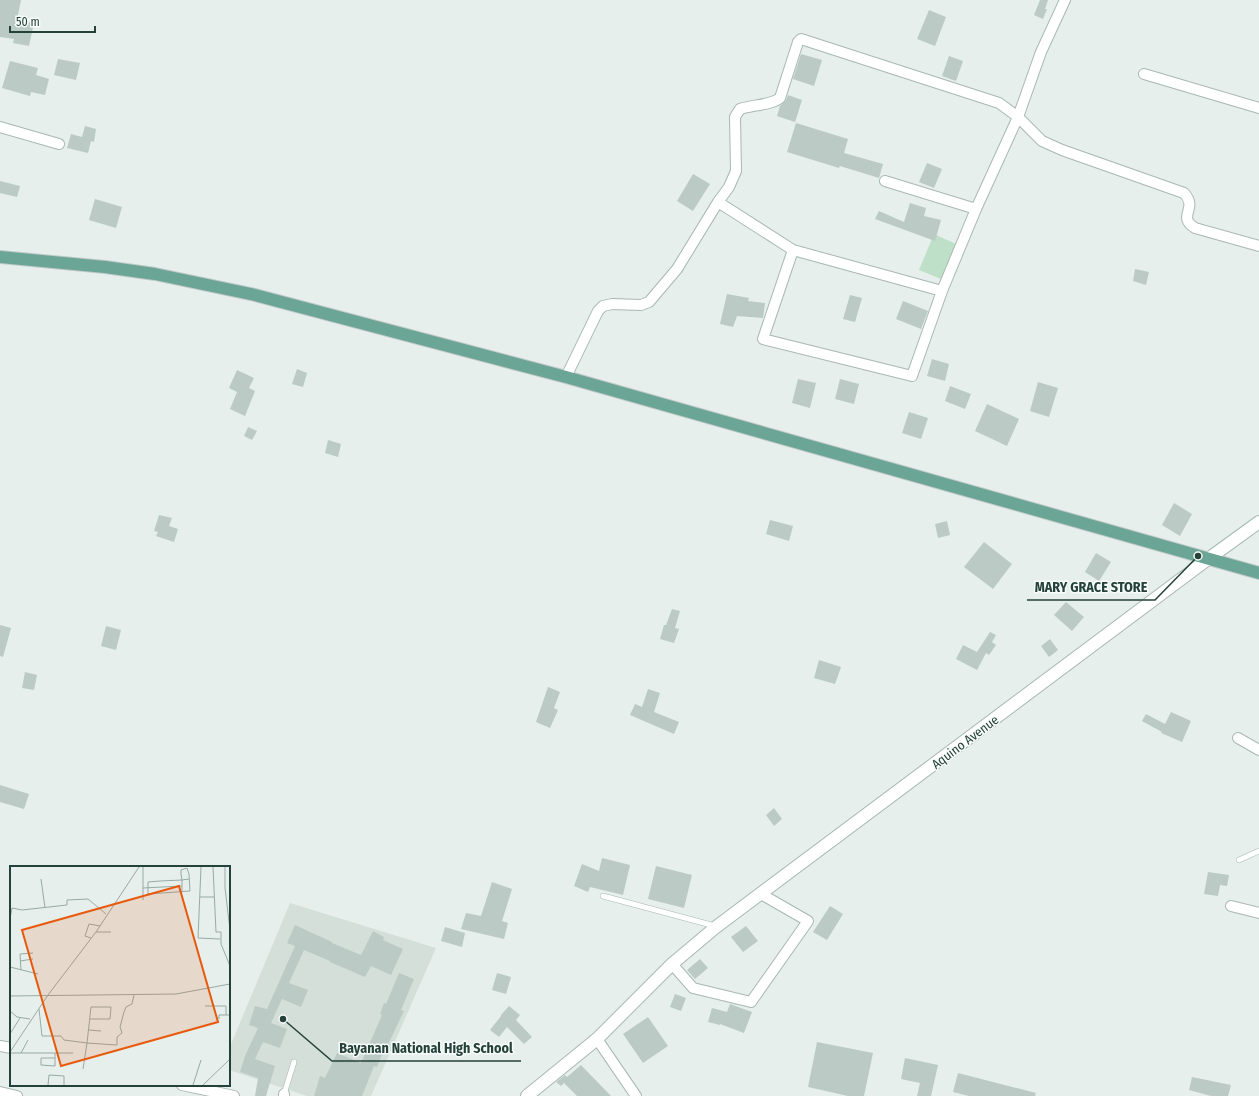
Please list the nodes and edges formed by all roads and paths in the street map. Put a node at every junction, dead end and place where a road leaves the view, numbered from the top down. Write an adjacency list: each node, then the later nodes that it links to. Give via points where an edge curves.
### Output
1 (1065, 0): 4 (street, via 1041,52)
2 (1144, 74): 3 (street)
3 (1259, 108)
4 (1018, 117): 8 (street, via 1000,103 801,39 780,98 740,109 735,117 736,171); 9 (street); 10 (street, via 1042,141 1184,193 1189,198 1190,205 1186,218 1195,228)
5 (0, 127): 6 (street)
6 (59, 144)
7 (885, 181): 9 (street)
8 (718, 202): 11 (street); 14 (street, via 677,269 649,302 641,305 612,304 603,306 598,311)
9 (976, 209): 13 (street)
10 (1259, 246)
11 (793, 250): 13 (street); 13 (street, via 763,339 912,376)
12 (0, 257): 14 (main road, via 105,266 205,284)
13 (942, 291)
14 (566, 377): 16 (main road)
15 (1259, 522): 16 (street, Aquino Avenue)
16 (1208, 559): 17 (main road); 22 (street, Aquino Avenue)
17 (1259, 573)
18 (1238, 738): 19 (street)
19 (1259, 750)
20 (1259, 850): 21 (lane)
21 (1239, 860)
22 (761, 894): 26 (street, Aquino Avenue); 27 (street, via 808,921 751,1002 693,988)
23 (602, 896): 26 (lane)
24 (1231, 906): 25 (street)
25 (1259, 913)
26 (716, 927): 27 (street, Aquino Avenue)
27 (672, 964): 28 (street, Aquino Avenue)
28 (597, 1039): 37 (street, Aquino Avenue); 38 (street)
29 (0, 1046): 30 (street)
30 (10, 1048)
31 (294, 1062): 34 (lane)
32 (187, 1086): 36 (street)
33 (0, 1092): 35 (street)
34 (284, 1095)
35 (17, 1096)
36 (234, 1096)
37 (527, 1096)
38 (636, 1096)

